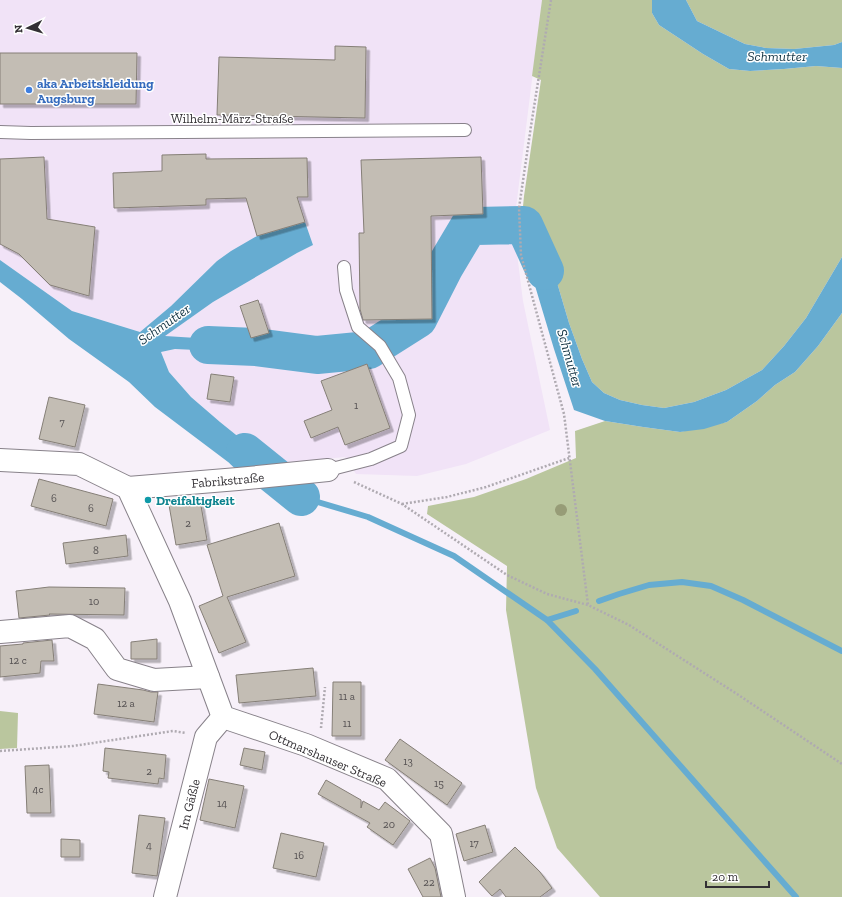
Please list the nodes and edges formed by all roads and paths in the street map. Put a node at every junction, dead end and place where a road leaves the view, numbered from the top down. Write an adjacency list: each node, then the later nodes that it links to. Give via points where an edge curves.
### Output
1 (551, 0): 5 (path, via 519,208 521,255 564,414)
2 (465, 130): 3 (lane, Wilhelm-März-Straße)
3 (0, 132)
4 (344, 267): 7 (lane, via 346,290 358,327 380,346 399,378 409,415 401,446 371,459)
5 (569, 458): 9 (path, via 486,487 447,497); 10 (path)
6 (0, 460): 8 (street, via 78,464)
7 (328, 470): 8 (street, Fabrikstraße); 9 (path)
8 (128, 488): 12 (street, via 180,601)
9 (402, 504): 10 (path, via 507,575 547,594)
10 (588, 605): 18 (path, via 629,625)
11 (0, 632): 12 (street, via 70,626 94,639 117,669 154,680)
12 (208, 677): 14 (street)
13 (325, 687): 17 (path)
14 (223, 717): 15 (street, Im Gäßle); 17 (street, Ottmarshauser Straße)
15 (206, 737): 16 (path, via 173,731 73,746); 19 (street, Im Gäßle)
16 (0, 751)
17 (319, 751): 20 (street, Ottmarshauser Straße, via 387,779 441,834)
18 (842, 764)
19 (165, 897)
20 (454, 897)

